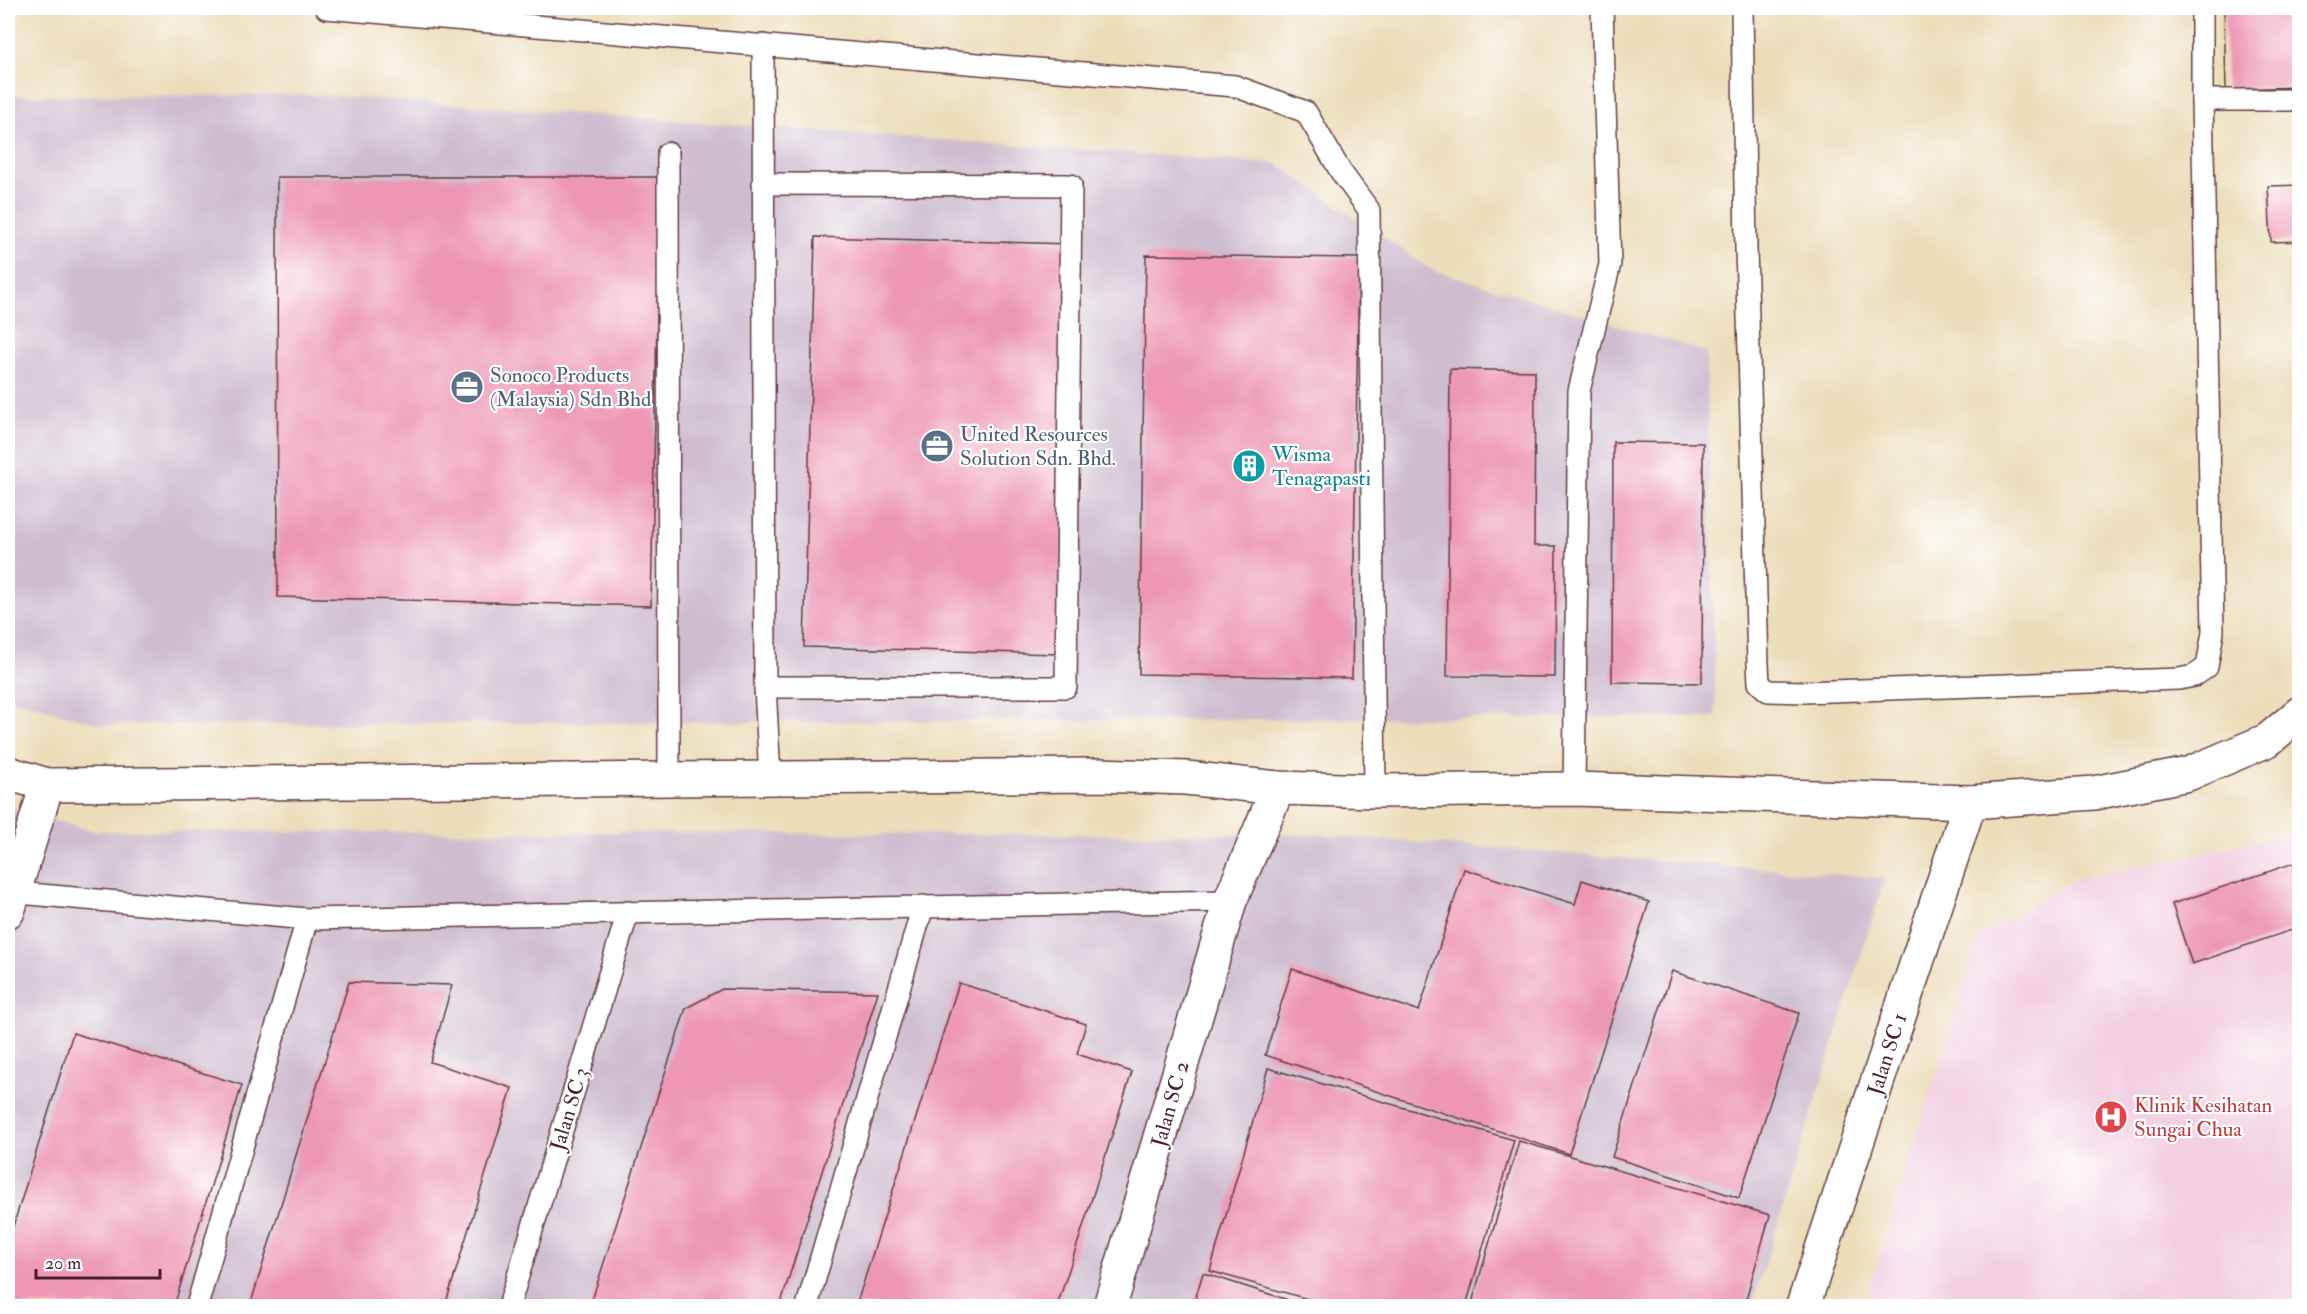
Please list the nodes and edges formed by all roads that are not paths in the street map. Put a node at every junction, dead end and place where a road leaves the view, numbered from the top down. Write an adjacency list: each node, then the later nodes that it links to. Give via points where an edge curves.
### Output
1 (326, 8): 5 (lane)
2 (1602, 8): 17 (lane, via 1610,264 1579,391)
3 (1743, 8): 6 (lane, via 1758,664 1759,683 1768,691 2179,679 2194,676 2206,666 2213,633)
4 (2202, 8): 6 (lane)
5 (763, 45): 9 (lane); 18 (lane, via 1235,86 1306,112 1341,172 1369,210)
6 (2202, 100): 7 (lane)
7 (2300, 100)
8 (668, 153): 14 (lane)
9 (763, 184): 10 (lane); 10 (lane, via 1071,185 1066,687)
10 (765, 687): 13 (lane)
11 (2300, 713): 19 (street, via 2268,740 2188,774 2094,793)
12 (8, 773): 15 (street)
13 (770, 777): 14 (street); 16 (street, via 1098,775 1186,778)
14 (669, 778): 15 (street)
15 (47, 785): 20 (street)
16 (1278, 788): 18 (street); 21 (street, Jalan SC 2)
17 (1574, 789): 18 (street); 19 (street)
18 (1375, 791)
19 (1971, 802): 29 (street, Jalan SC 1)
20 (9, 899): 24 (lane)
21 (1230, 901): 22 (lane); 28 (street, Jalan SC 2)
22 (923, 906): 23 (lane); 27 (lane)
23 (628, 912): 24 (lane); 26 (lane, Jalan SC 3)
24 (308, 919): 25 (lane)
25 (197, 1306)
26 (509, 1306)
27 (807, 1306)
28 (1110, 1306)
29 (1803, 1306)

